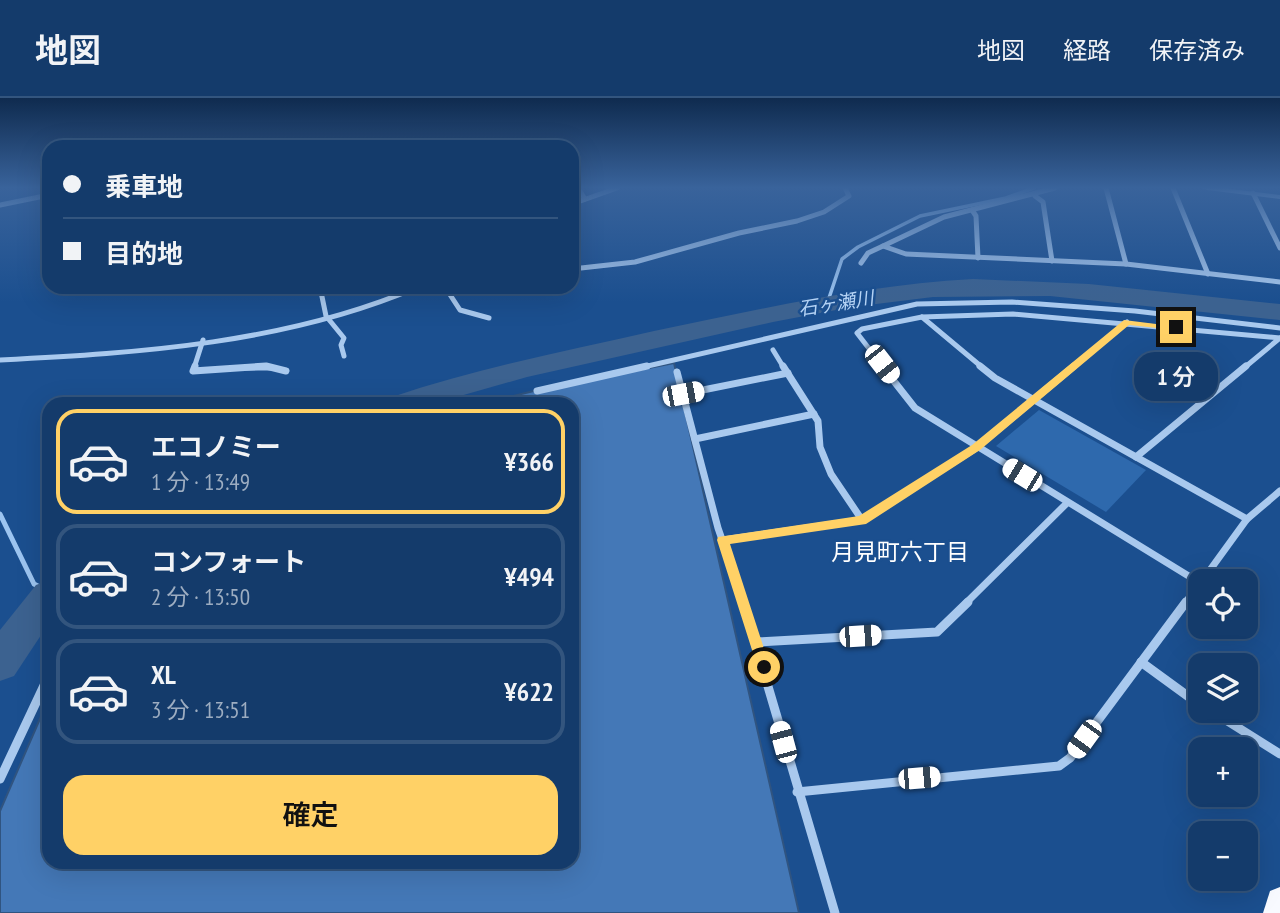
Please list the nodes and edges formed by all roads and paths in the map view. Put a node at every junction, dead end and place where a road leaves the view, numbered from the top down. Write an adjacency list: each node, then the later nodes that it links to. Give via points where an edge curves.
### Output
1 (776, 226): 14 (street, via 614,266)
2 (920, 226): 8 (street)
3 (976, 226): 10 (street)
4 (1047, 226): 11 (street)
5 (1116, 226): 13 (street)
6 (1188, 226): 15 (street)
7 (1269, 226): 9 (street)
8 (883, 246): 10 (street, via 905,254); 12 (street, via 868,253)
9 (1280, 248)
10 (978, 258): 11 (street)
11 (1052, 261): 13 (street)
12 (861, 263)
13 (1126, 264): 15 (street)
14 (579, 268)
15 (1208, 274): 16 (street)
16 (1280, 282)
17 (322, 294): 22 (street)
18 (450, 294): 21 (street, via 460,310)
19 (402, 295): 22 (street)
20 (922, 317): 23 (street, via 1013,314); 35 (street, via 995,379); 38 (street, via 857,333 915,408)
21 (489, 318)
22 (328, 319): 26 (street); 28 (street, via 344,338)
23 (1128, 322): 25 (street); 35 (street)
24 (1280, 328): 33 (street, via 1012,302 917,304)
25 (1280, 338): 39 (street)
26 (203, 340): 29 (street); 30 (street, via 193,371 266,366)
27 (773, 350): 32 (street)
28 (344, 356)
29 (0, 360)
30 (286, 371)
31 (677, 372): 34 (street)
32 (788, 373): 34 (street); 36 (street)
33 (529, 393)
34 (683, 394): 37 (street)
35 (1034, 401): 38 (street); 39 (street)
36 (814, 414): 37 (street); 43 (street, via 816,434 832,476)
37 (695, 439): 44 (street)
38 (976, 447): 41 (street); 43 (street)
39 (1136, 457): 42 (street)
40 (1280, 491): 42 (street)
41 (1068, 503): 46 (street); 48 (street, via 937,632)
42 (1247, 519): 45 (street)
43 (862, 520): 44 (street)
44 (723, 540): 48 (street)
45 (1210, 569)
46 (1188, 574)
47 (1188, 599): 49 (street)
48 (757, 642): 55 (street)
49 (1141, 662): 51 (street); 55 (street, via 1070,758 1059,766)
50 (42, 690): 54 (street)
51 (1188, 696)
52 (1231, 723): 53 (street)
53 (1280, 754)
54 (0, 779)
55 (797, 792): 57 (street)
56 (1280, 901): 58 (highway)
57 (835, 913)
58 (1277, 913)

